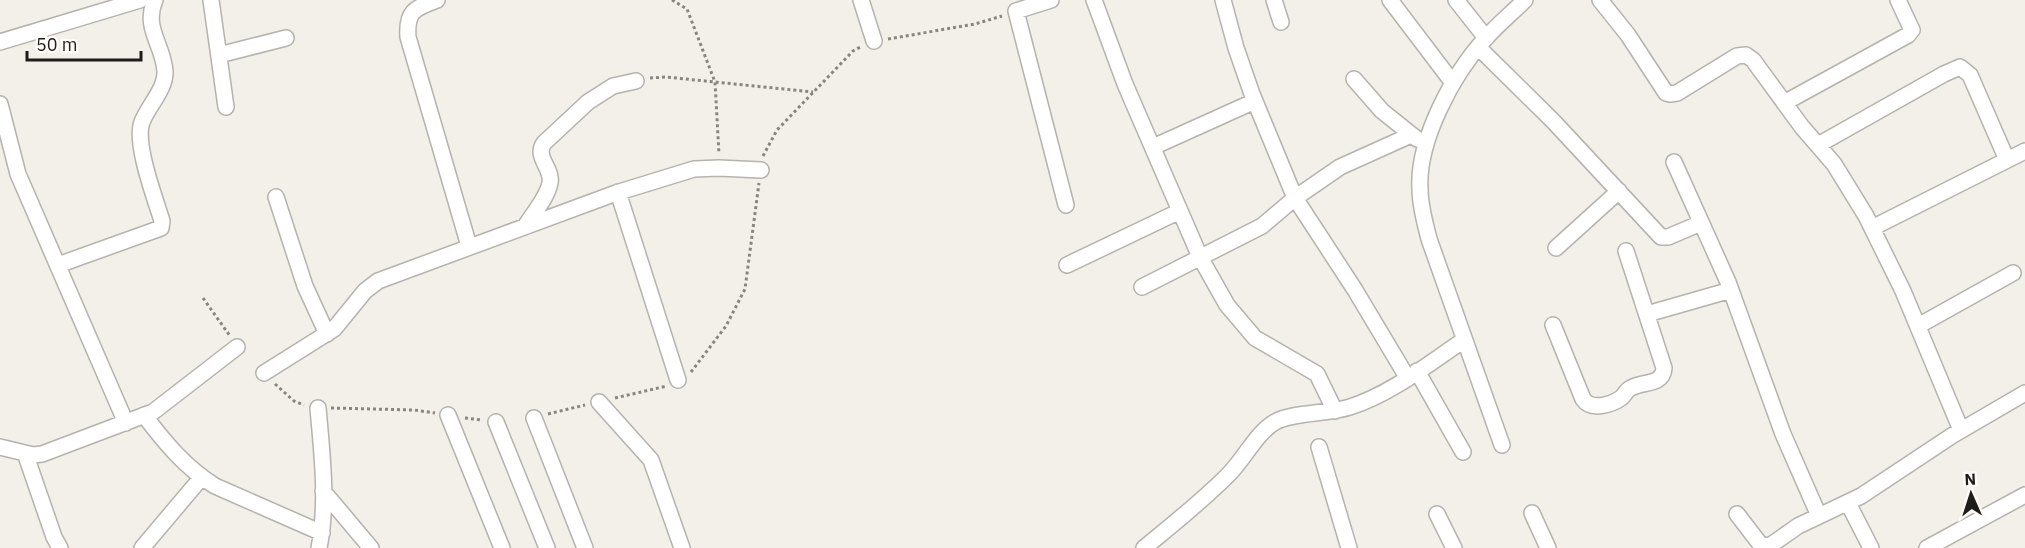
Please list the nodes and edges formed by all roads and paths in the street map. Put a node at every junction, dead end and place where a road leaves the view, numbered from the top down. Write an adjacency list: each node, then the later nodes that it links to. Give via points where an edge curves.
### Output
1 (140, 0): 20 (street)
2 (155, 0): 54 (street, via 150,11 151,25 165,76 142,121 140,136 161,228)
3 (211, 0): 22 (street)
4 (436, 0): 50 (street, via 417,7 410,16 408,37)
5 (672, 0): 25 (path, via 687,9)
6 (861, 0): 19 (street)
7 (1051, 0): 16 (street)
8 (1094, 0): 35 (street)
9 (1223, 0): 28 (street)
10 (1274, 0): 17 (street)
11 (1390, 0): 26 (street)
12 (1456, 0): 21 (street)
13 (1525, 0): 21 (street)
14 (1600, 0): 29 (street, via 1666,93 1677,93 1742,54 1753,60)
15 (1898, 0): 29 (street, via 1911,25 1908,35)
16 (1016, 11): 19 (path, via 975,24); 45 (street)
17 (1281, 22)
18 (286, 38): 22 (street)
19 (873, 41): 27 (path, via 853,51)
20 (0, 42)
21 (1482, 42): 26 (street); 41 (street)
22 (219, 55): 31 (street)
23 (1354, 79): 32 (street, via 1382,111)
24 (636, 81): 25 (path, via 655,77); 48 (street, via 613,86 588,102 544,143 540,149 550,182)
25 (715, 82): 27 (path); 39 (path)
26 (1454, 83): 34 (street)
27 (814, 92): 40 (path, via 777,130 764,151)
28 (1255, 101): 35 (street); 44 (street)
29 (1784, 103): 33 (street)
30 (0, 104): 54 (street, via 18,174)
31 (226, 107)
32 (1411, 135): 34 (street); 44 (street, via 1340,167)
33 (1818, 145): 37 (street, via 1960,68 1970,75); 49 (street, via 1847,183)
34 (1425, 146): 64 (street, via 1420,170 1421,205)
35 (1153, 147): 46 (street)
36 (2025, 151): 37 (street)
37 (2007, 160): 49 (street)
38 (1674, 162): 47 (street)
39 (719, 168): 40 (street); 42 (street, via 694,169)
40 (761, 170): 68 (path, via 745,289 726,326 692,371)
41 (1619, 191): 47 (street, via 1661,237); 51 (street)
42 (618, 192): 48 (street); 68 (street)
43 (276, 197): 63 (street, via 305,286)
44 (1295, 198): 53 (street, via 1262,226); 67 (street)
45 (1066, 205)
46 (1180, 211): 53 (street); 55 (street)
47 (1701, 223): 58 (street)
48 (526, 225): 50 (street)
49 (1872, 228): 62 (street)
50 (469, 246): 63 (street, via 378,281)
51 (1556, 248)
52 (1626, 250): 60 (street)
53 (1200, 257): 57 (street); 72 (street, via 1246,328 1267,347 1317,374)
54 (58, 265): 77 (street)
55 (1067, 266)
56 (2013, 273): 62 (street)
57 (1142, 287)
58 (1731, 290): 60 (street); 91 (street, via 1783,434)
59 (204, 298): 65 (path)
60 (1647, 314): 61 (street, via 1663,373 1659,380 1631,387 1622,398 1595,407 1583,399)
61 (1553, 325)
62 (1918, 326): 78 (street)
63 (327, 334): 66 (street)
64 (1464, 340): 67 (street); 79 (street)
65 (237, 347): 73 (street, via 167,402)
66 (264, 373): 71 (path, via 294,401)
67 (1412, 374): 72 (street, via 1364,402); 82 (street)
68 (678, 380): 70 (path, via 668,386)
69 (2025, 393): 78 (street)
70 (599, 402): 75 (path); 99 (street, via 651,460)
71 (318, 408): 74 (path); 85 (street)
72 (1335, 411): 100 (street, via 1274,422 1226,478)
73 (144, 415): 77 (street); 84 (street, via 167,446)
74 (448, 415): 76 (path); 96 (street)
75 (534, 418): 98 (street)
76 (496, 422): 97 (street)
77 (126, 423): 83 (street, via 50,453)
78 (1961, 430): 87 (street)
79 (1502, 445)
80 (0, 447): 83 (street)
81 (1319, 447): 101 (street)
82 (1462, 452)
83 (25, 453): 93 (street)
84 (202, 477): 92 (street); 94 (street)
85 (323, 491): 92 (street); 95 (street)
86 (2025, 495): 105 (street)
87 (1848, 503): 91 (street); 104 (street)
88 (1532, 513): 103 (street)
89 (1437, 514): 102 (street)
90 (1737, 514): 91 (street, via 1763,546)
91 (1819, 516)
92 (320, 540)
93 (60, 548)
94 (142, 548)
95 (371, 548)
96 (502, 548)
97 (547, 548)
98 (585, 548)
99 (682, 548)
100 (1144, 548)
101 (1349, 548)
102 (1454, 548)
103 (1548, 548)
104 (1871, 548)
105 (1927, 548)

